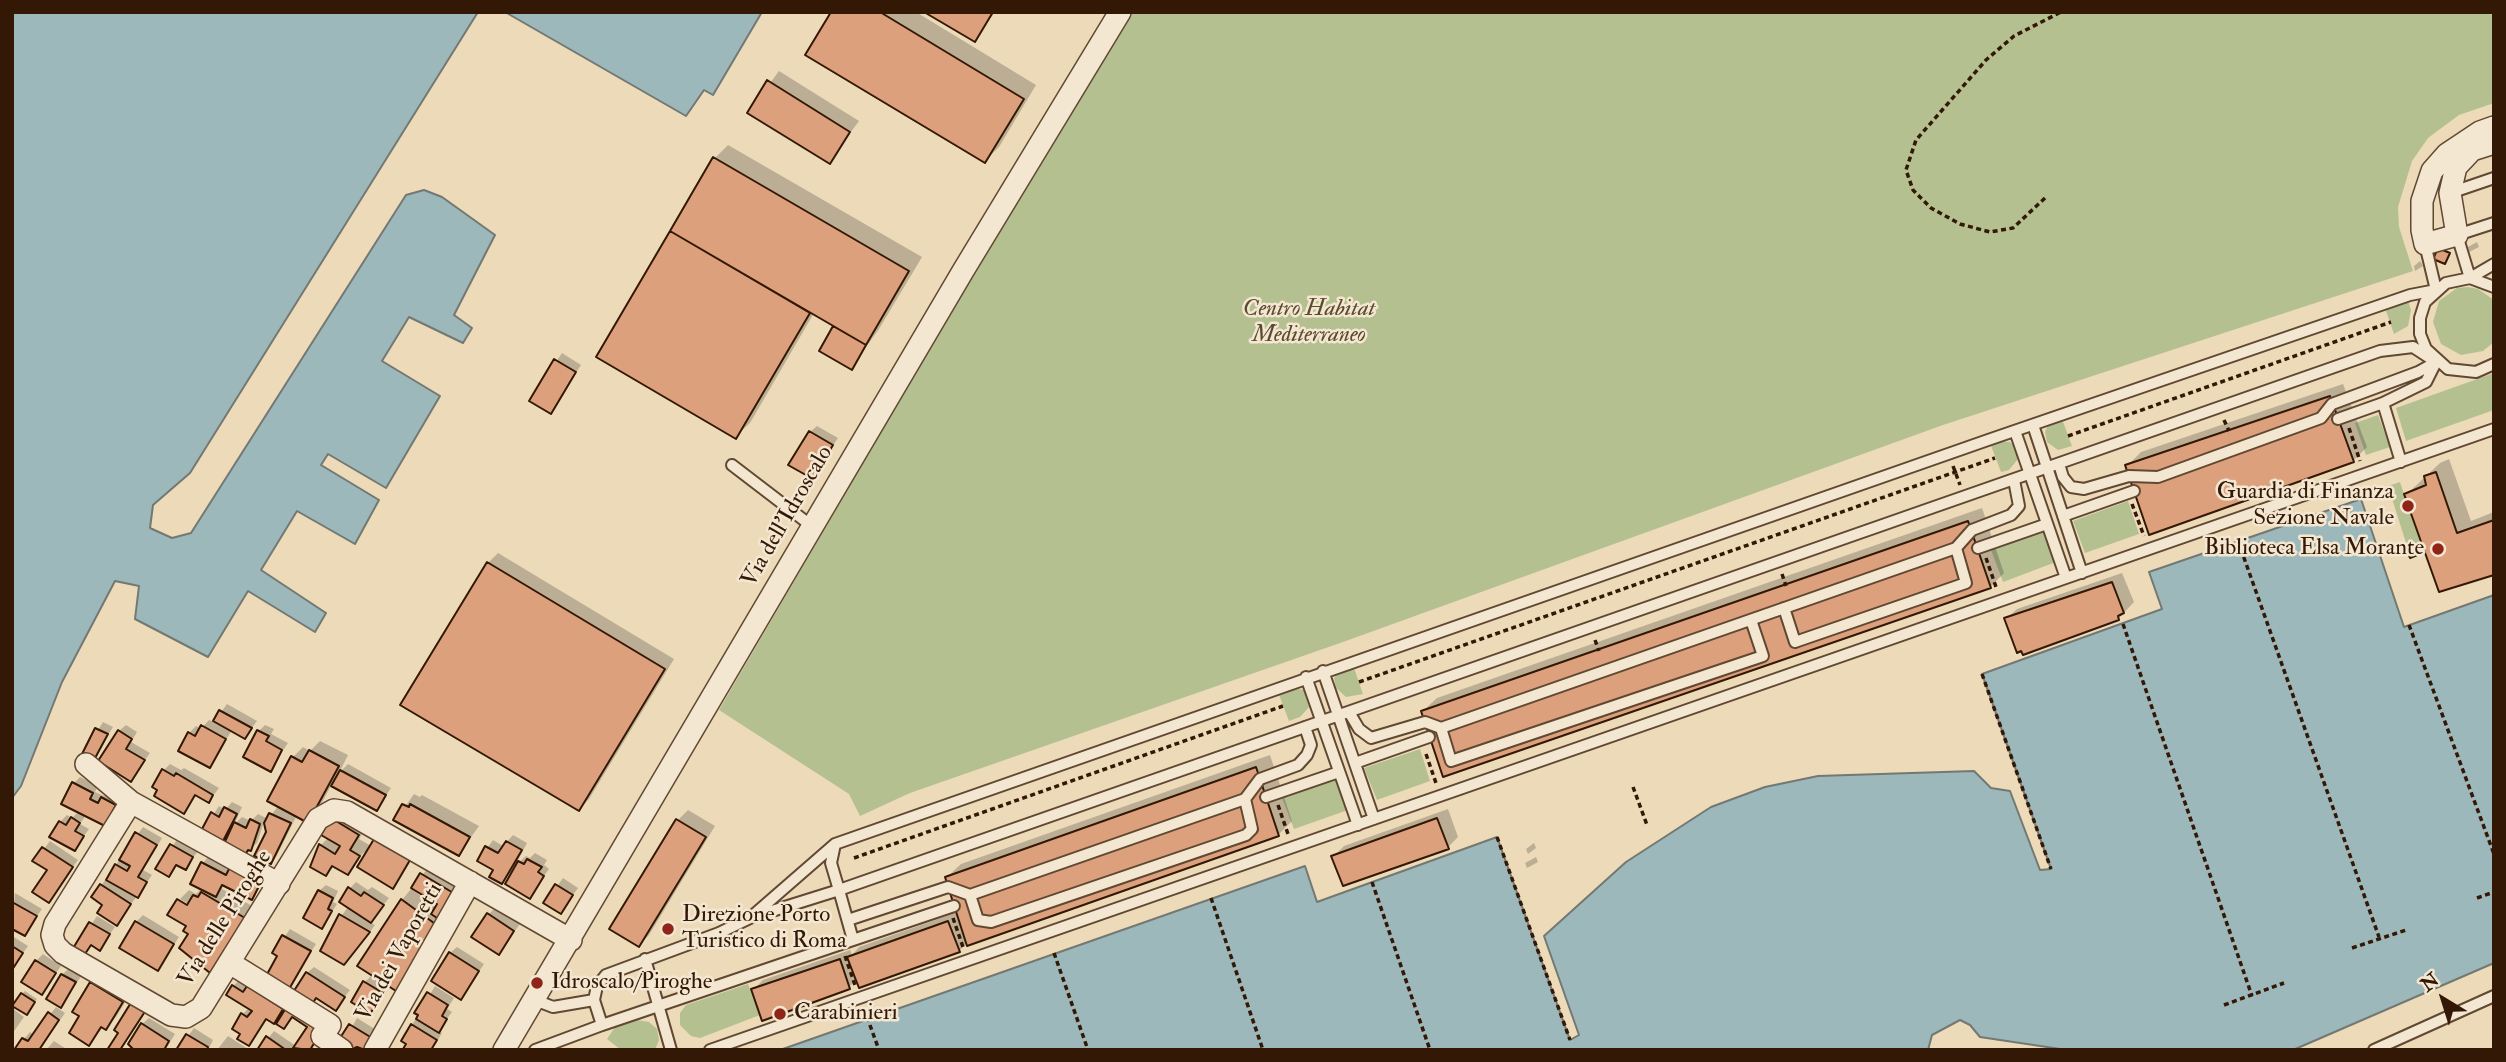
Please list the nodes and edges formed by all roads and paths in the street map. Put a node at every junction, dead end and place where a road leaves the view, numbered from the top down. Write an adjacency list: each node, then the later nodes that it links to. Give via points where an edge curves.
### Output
1 (1120, 12): 35 (street, Via dell'Idroscalo)
2 (2061, 12): 7 (path, via 2014,36 1986,60 1916,140 1906,170 1913,190 1931,208 1960,224 1990,232 2013,229)
3 (2494, 127): 10 (street, via 2447,154 2432,172 2422,201)
4 (2494, 143): 6 (street, via 2472,150 2456,167)
5 (2494, 178): 6 (lane)
6 (2450, 193): 9 (street)
7 (2045, 198)
8 (2494, 223): 9 (lane)
9 (2457, 235): 10 (street); 12 (lane)
10 (2425, 244): 14 (lane)
11 (2494, 264): 12 (lane)
12 (2470, 278): 13 (lane); 14 (lane)
13 (2494, 287)
14 (2436, 290): 16 (lane, via 2425,302 2420,318 2420,334); 20 (lane, via 2410,295)
15 (2391, 323): 23 (path)
16 (2436, 362): 17 (lane, via 2462,373); 18 (lane, via 2426,382); 26 (lane, via 2413,347 2380,351); 26 (lane, via 2333,404 2322,418 2158,477 2129,476 2084,489 2071,487)
17 (2494, 364)
18 (2383, 403): 19 (lane); 25 (lane)
19 (2341, 418): 28 (path)
20 (2033, 425): 22 (lane); 29 (lane)
21 (2494, 429): 25 (lane)
22 (2015, 431): 30 (lane); 47 (lane)
23 (2068, 436)
24 (1995, 458): 50 (path)
25 (2401, 461): 40 (lane)
26 (2059, 464): 29 (lane)
27 (732, 465): 35 (lane)
28 (2362, 466)
29 (2047, 468): 30 (lane); 33 (lane)
30 (2030, 474): 31 (lane); 34 (lane)
31 (2014, 480): 38 (lane, via 2019,506 2011,515 1972,530); 52 (lane)
32 (2132, 492): 33 (lane); 36 (path)
33 (2063, 516): 40 (lane)
34 (2047, 524): 39 (lane); 41 (lane)
35 (813, 527): 87 (street, Via dell'Idroscalo)
36 (2145, 541)
37 (2238, 541): 86 (path)
38 (1956, 548): 43 (lane); 43 (lane, via 1966,583 1953,588 1795,642)
39 (1980, 548): 42 (path)
40 (2082, 573): 41 (lane)
41 (2066, 578): 62 (lane)
42 (1998, 592)
43 (1784, 608): 44 (lane)
44 (1751, 620): 55 (lane); 55 (lane, via 1763,656 1451,761)
45 (2123, 624): 96 (path)
46 (2410, 625): 71 (path)
47 (1323, 671): 49 (lane); 52 (lane)
48 (1982, 674): 73 (path)
49 (1306, 677): 53 (lane); 69 (lane)
50 (1359, 682)
51 (1283, 706): 72 (path)
52 (1344, 714): 53 (lane); 55 (lane, via 1371,737 1424,722); 57 (lane)
53 (1322, 721): 54 (lane); 59 (lane)
54 (1305, 727): 63 (lane, via 1311,745 1307,755 1298,765 1260,779); 77 (lane)
55 (1441, 728)
56 (1425, 739): 57 (lane); 62 (path)
57 (1355, 763): 65 (lane)
58 (86, 764): 64 (street)
59 (1339, 772): 61 (lane); 66 (lane)
60 (1633, 787): 67 (path)
61 (1270, 795): 70 (path)
62 (1440, 796): 65 (lane)
63 (1245, 799): 79 (lane); 79 (lane, via 1252,818 1252,829 1246,835 991,922 978,920)
64 (131, 802): 76 (street); 94 (street, Via delle Piroghe, via 55,924 51,935 55,945 175,1017 192,1015 201,1008)
65 (1374, 819): 66 (lane)
66 (1358, 825): 70 (lane)
67 (1647, 825)
68 (1497, 836): 105 (path)
69 (835, 844): 77 (lane, via 831,863); 83 (lane)
70 (1292, 847): 93 (lane)
71 (2494, 855)
72 (854, 858)
73 (2051, 869)
74 (470, 882): 76 (street, Via delle Piroghe, via 338,809 318,819); 87 (street, Via delle Piroghe); 107 (street, Via dei Vaporetti)
75 (1372, 882): 115 (path)
76 (279, 884): 94 (street, Via delle Piroghe)
77 (839, 890): 83 (lane); 84 (lane)
78 (2494, 892): 81 (path)
79 (970, 895): 84 (lane, via 948,887)
80 (1211, 898): 114 (path)
81 (2477, 898)
82 (952, 907): 88 (lane); 93 (path)
83 (750, 918): 92 (lane)
84 (848, 920): 88 (lane)
85 (2406, 930): 86 (path)
86 (2379, 937): 90 (path)
87 (571, 940): 99 (street, Via dell'Idroscalo)
88 (853, 940): 89 (lane)
89 (841, 944): 98 (path); 102 (lane)
90 (2351, 948)
91 (1054, 953): 113 (path)
92 (645, 959): 100 (lane, via 606,975); 102 (lane)
93 (968, 960): 98 (lane)
94 (230, 963): 106 (street, Via dei Vaporetti, via 330,1025 322,1037)
95 (2284, 983): 96 (path)
96 (2252, 996): 101 (path)
97 (2494, 996): 116 (lane)
98 (859, 998): 111 (lane)
99 (535, 1000): 100 (lane, via 553,1007); 108 (street, Via dell'Idroscalo)
100 (594, 1000): 104 (lane)
101 (2224, 1005)
102 (659, 1006): 104 (lane); 110 (lane)
103 (867, 1017): 112 (path)
104 (602, 1025): 109 (lane)
105 (1570, 1040)
106 (342, 1050)
107 (375, 1050)
108 (505, 1050)
109 (535, 1050)
110 (671, 1050)
111 (710, 1050)
112 (879, 1050)
113 (1088, 1050)
114 (1263, 1050)
115 (1430, 1050)
116 (2374, 1050)

